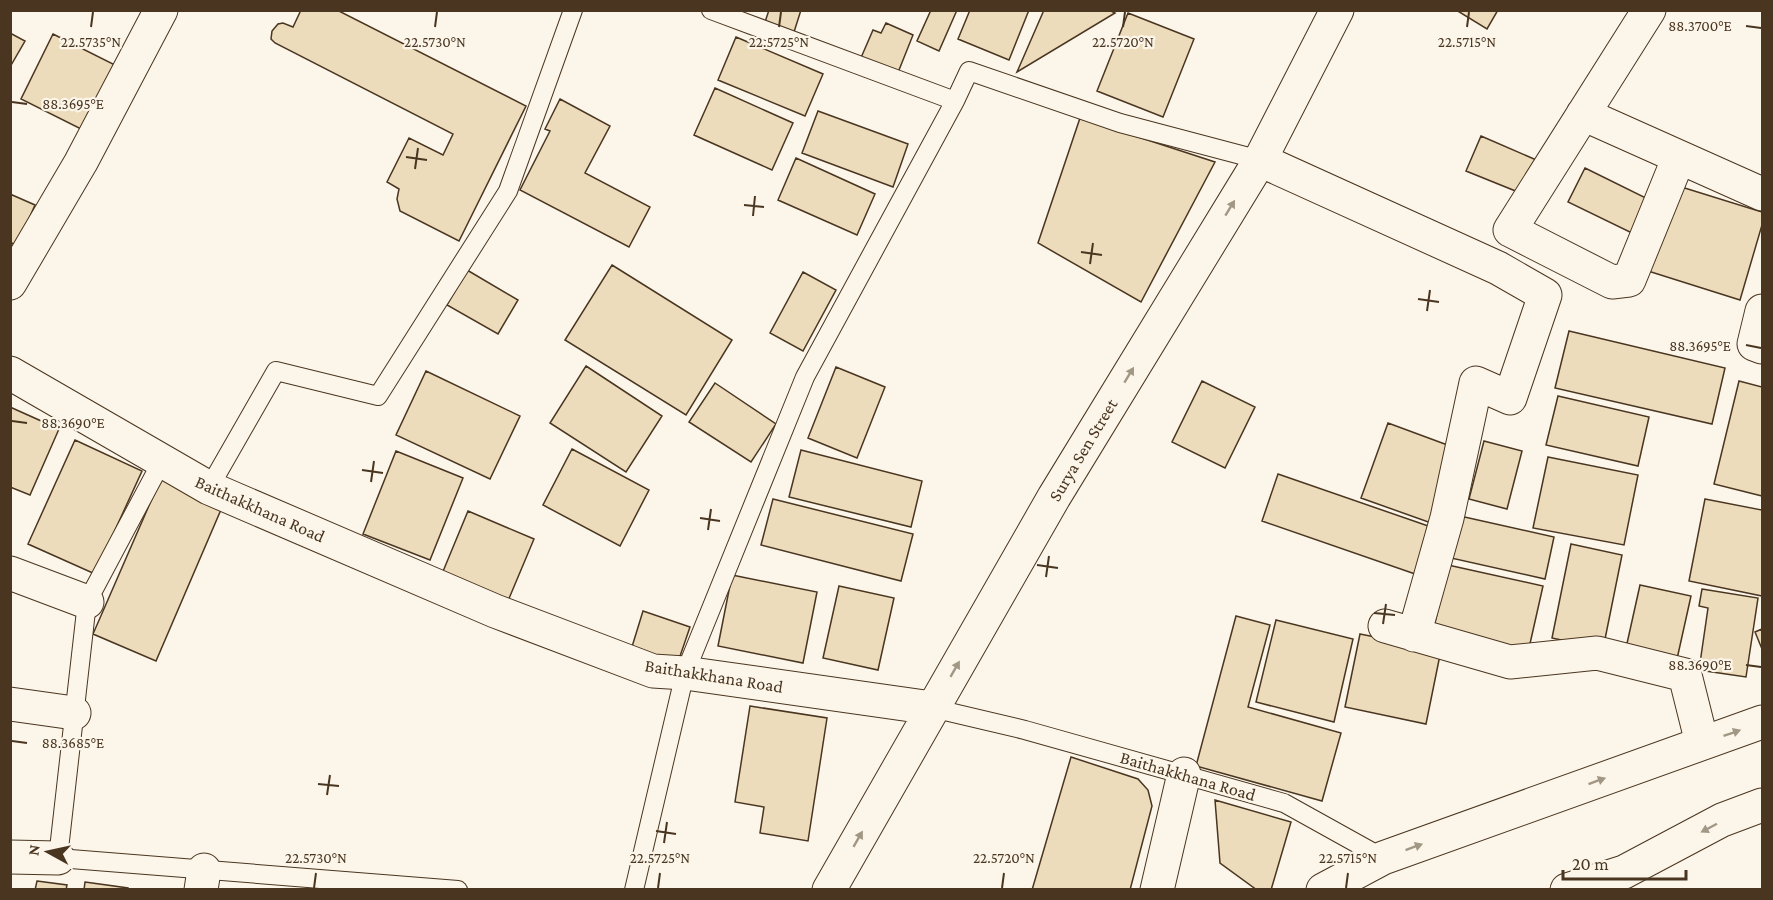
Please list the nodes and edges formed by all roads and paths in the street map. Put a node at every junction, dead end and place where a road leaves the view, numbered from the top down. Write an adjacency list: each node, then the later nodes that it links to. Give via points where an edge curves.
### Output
1 (161, 10): 13 (street, via 81,162)
2 (573, 10): 18 (lane, via 508,190 378,396 276,371)
3 (711, 10): 6 (lane)
4 (1337, 10): 9 (street, Surya Sen Street)
5 (1649, 10): 7 (street)
6 (955, 101): 9 (lane, via 969,71 1120,123); 21 (lane, via 805,377)
7 (1583, 114): 8 (street); 11 (street)
8 (1679, 156): 10 (street); 11 (street, via 1629,280 1612,282)
9 (1260, 160): 12 (street); 23 (street, Surya Sen Street, one-way to 9, via 1054,497)
10 (1762, 194)
11 (1510, 230): 12 (lane)
12 (1498, 268): 26 (street, via 1545,296 1510,398 1476,383 1448,518 1400,631 1510,662 1597,653 1685,675)
13 (10, 283)
14 (1762, 311): 15 (street, via 1754,344)
15 (1762, 347)
16 (10, 373): 17 (street, Baithakkhana Road)
17 (162, 461): 18 (street, Baithakkhana Road); 20 (lane)
18 (209, 488): 21 (street, Baithakkhana Road, via 495,611 653,671)
19 (10, 573): 20 (street)
20 (87, 602): 24 (lane)
21 (685, 673): 23 (street, Baithakkhana Road); 35 (lane)
22 (10, 704): 24 (street)
23 (932, 708): 27 (lane, Baithakkhana Road); 36 (street, Surya Sen Street, one-way to 23)
24 (74, 713): 30 (lane)
25 (1762, 722): 26 (street, one-way to 25)
26 (1702, 743): 31 (street, one-way to 26)
27 (1184, 774): 31 (lane, Baithakkhana Road, via 1284,803); 37 (street)
28 (1762, 805): 33 (street, one-way to 33, via 1722,820)
29 (10, 857): 30 (street)
30 (58, 858): 32 (lane)
31 (1383, 858): 38 (street)
32 (203, 880): 34 (lane)
33 (1623, 881): 39 (street)
34 (458, 890)
35 (634, 890)
36 (829, 890)
37 (1157, 890)
38 (1323, 890)
39 (1567, 890)

